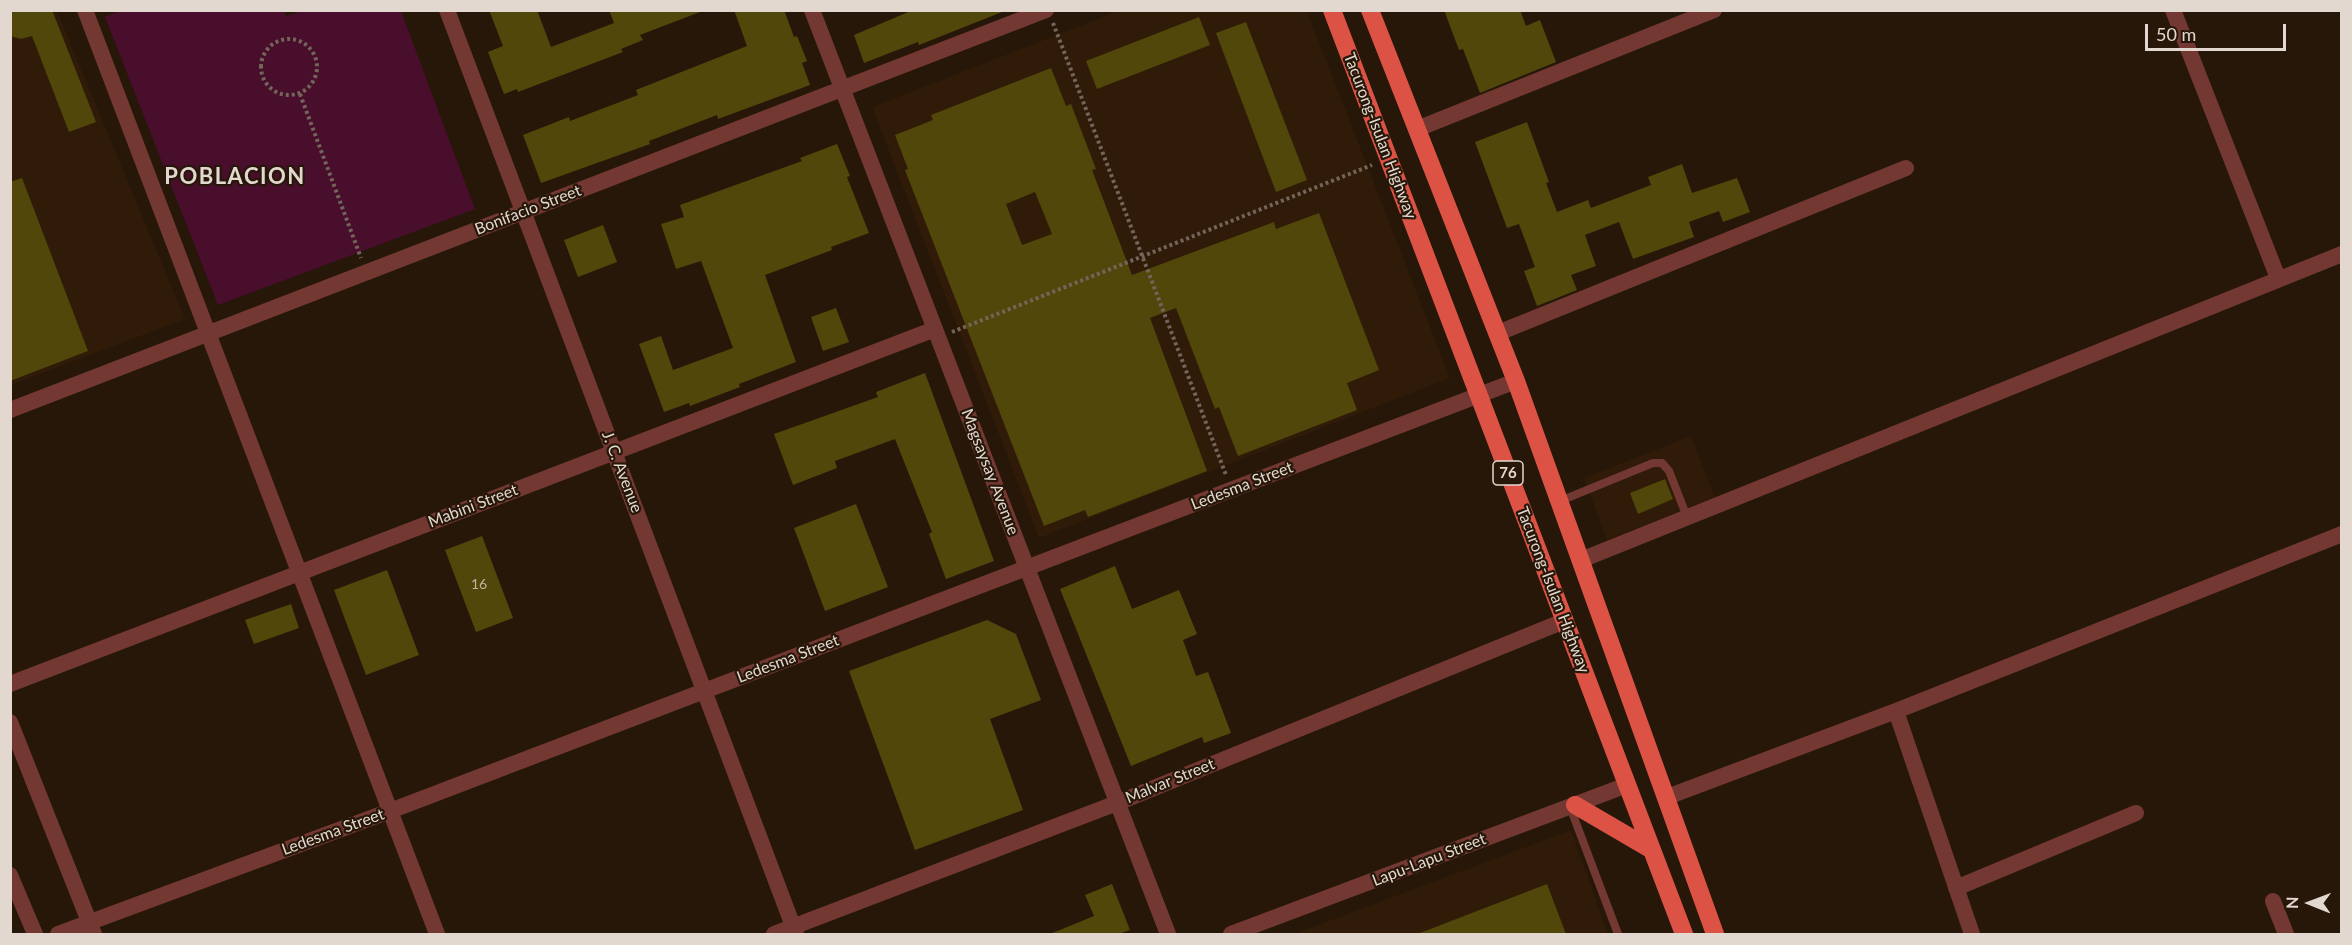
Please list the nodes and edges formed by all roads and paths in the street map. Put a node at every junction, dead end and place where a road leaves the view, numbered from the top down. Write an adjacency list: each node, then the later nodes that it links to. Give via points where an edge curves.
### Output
1 (85, 10): 21 (street)
2 (447, 10): 14 (street, J. C. Avenue)
3 (812, 10): 9 (street, Magsaysay Avenue)
4 (1332, 10): 12 (highway, Tacurong-Isulan Highway / 76)
5 (1370, 10): 11 (highway, 76)
6 (1714, 10): 11 (street)
7 (2173, 10): 18 (street)
8 (1049, 16): 9 (street, Bonifacio Street); 16 (path)
9 (842, 89): 14 (street, Bonifacio Street); 19 (street, Magsaysay Avenue)
10 (300, 94): 10 (path, via 288,96 267,86 261,63 273,43 296,39 314,53 316,77); 17 (path)
11 (1417, 129): 20 (highway, 76)
12 (1389, 158): 16 (path); 23 (highway, Tacurong-Isulan Highway / 76)
13 (1906, 168): 20 (street)
14 (524, 212): 17 (street, Bonifacio Street); 25 (street, J. C. Avenue)
15 (2342, 254): 18 (street)
16 (1143, 256): 19 (path); 26 (path)
17 (367, 273): 21 (street, Bonifacio Street)
18 (2278, 278): 28 (street)
19 (936, 333): 25 (street, Mabini Street); 31 (street, Magsaysay Avenue)
20 (1498, 333): 22 (highway, 76)
21 (208, 334): 24 (street, Bonifacio Street); 32 (street)
22 (1516, 381): 23 (street, Ledesma Street); 27 (highway, 76)
23 (1479, 396): 26 (street, Ledesma Street); 33 (highway, Tacurong-Isulan Highway / 76)
24 (10, 411)
25 (614, 452): 32 (street, Mabini Street); 35 (street, J. C. Avenue)
26 (1232, 490): 31 (street, Ledesma Street)
27 (1560, 501): 28 (lane, via 1653,463 1662,463); 30 (highway, 76)
28 (1687, 517): 30 (street)
29 (2342, 534): 36 (street)
30 (1581, 560): 39 (highway, 76)
31 (1027, 568): 35 (street, Ledesma Street); 40 (street, Magsaysay Avenue)
32 (299, 573): 34 (street, Mabini Street); 42 (street)
33 (1564, 621): 38 (highway, Tacurong-Isulan Highway / 76); 40 (street, Malvar Street)
34 (10, 684)
35 (704, 691): 42 (street, Ledesma Street); 49 (street, J. C. Avenue)
36 (1896, 711): 39 (street); 46 (street)
37 (10, 722): 48 (street)
38 (1627, 785): 41 (street, Lapu-Lapu Street); 44 (highway, Tacurong-Isulan Highway / 76)
39 (1667, 797): 58 (highway, 76)
40 (1117, 803): 49 (street, Malvar Street); 54 (street, Magsaysay Avenue)
41 (1573, 806): 44 (highway); 55 (street, Lapu-Lapu Street); 56 (lane)
42 (390, 811): 48 (street, Ledesma Street); 52 (street)
43 (2136, 813): 46 (street)
44 (1652, 850): 57 (highway, Tacurong-Isulan Highway / 76)
45 (10, 875): 50 (street)
46 (1956, 888): 59 (street)
47 (2273, 901): 60 (street)
48 (92, 928): 51 (street, Ledesma Street)
49 (795, 931): 53 (street, Malvar Street)
50 (35, 934)
51 (58, 934)
52 (437, 934)
53 (774, 934)
54 (1167, 934)
55 (1231, 934)
56 (1618, 934)
57 (1684, 934)
58 (1715, 934)
59 (1972, 934)
60 (2286, 934)

